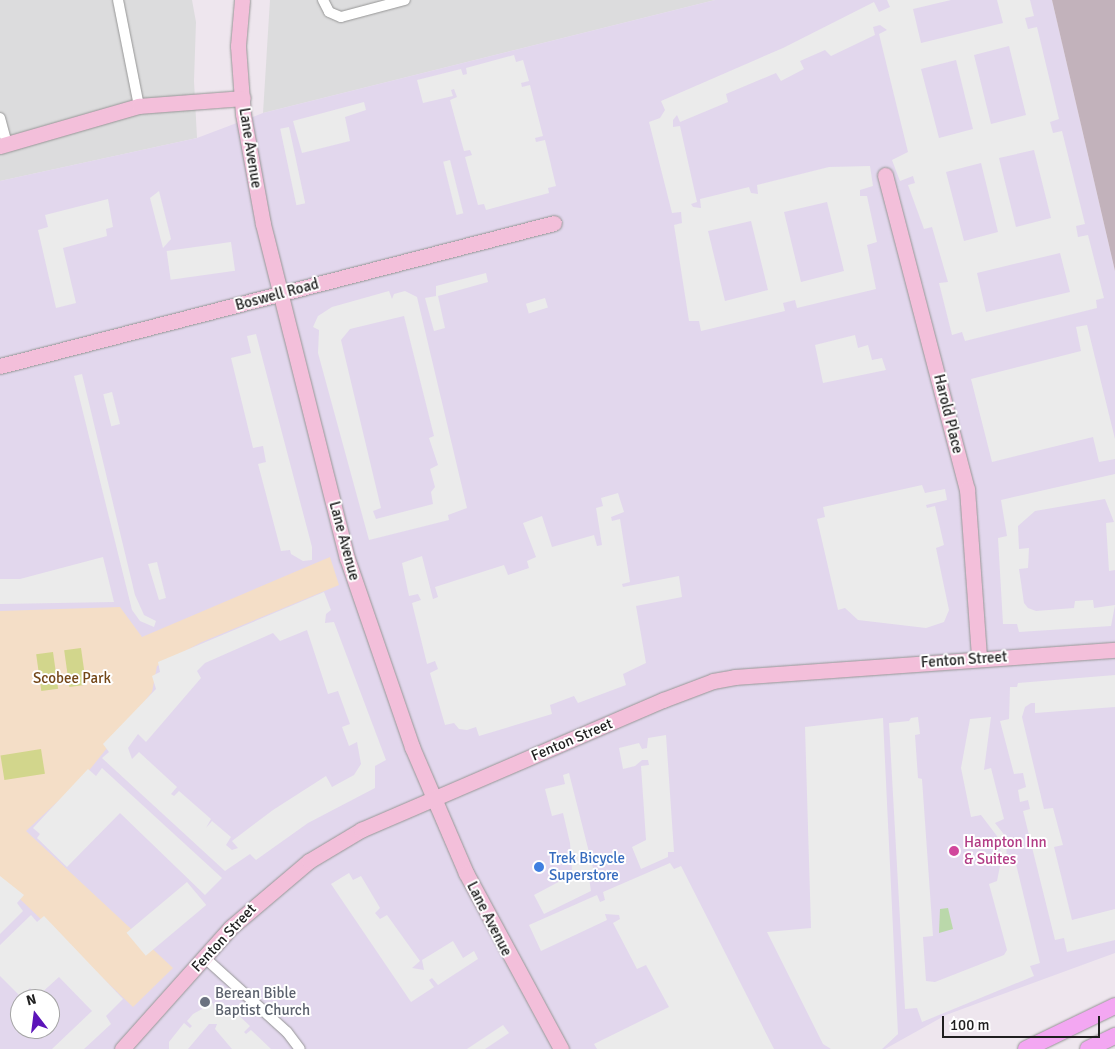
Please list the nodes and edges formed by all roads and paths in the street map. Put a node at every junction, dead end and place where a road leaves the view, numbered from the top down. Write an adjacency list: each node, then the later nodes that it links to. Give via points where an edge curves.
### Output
1 (118, 0): 6 (street)
2 (242, 0): 5 (street, Lane Avenue, via 238,46)
3 (323, 0): 4 (street, via 329,12 341,17)
4 (404, 0)
5 (243, 98): 6 (street); 11 (street, Lane Avenue, via 262,224)
6 (139, 106): 8 (street)
7 (0, 118): 8 (street)
8 (4, 145)
9 (886, 175): 14 (street, Harold Place, via 967,489)
10 (554, 223): 11 (street, Boswell Road)
11 (280, 294): 12 (street, Boswell Road); 15 (street, Lane Avenue, via 360,599 412,747)
12 (0, 366)
13 (1115, 650): 14 (street, Fenton Street)
14 (979, 658): 15 (street, Fenton Street, via 713,681)
15 (434, 798): 16 (street, Fenton Street, via 361,830 309,861 235,922); 21 (street, Lane Avenue, via 466,873)
16 (205, 958): 19 (street, Fenton Street); 20 (street, via 287,1032)
17 (1115, 1006): 22 (main road)
18 (1115, 1036): 23 (main road)
19 (122, 1049)
20 (300, 1049)
21 (561, 1049)
22 (1026, 1049)
23 (1088, 1049)

